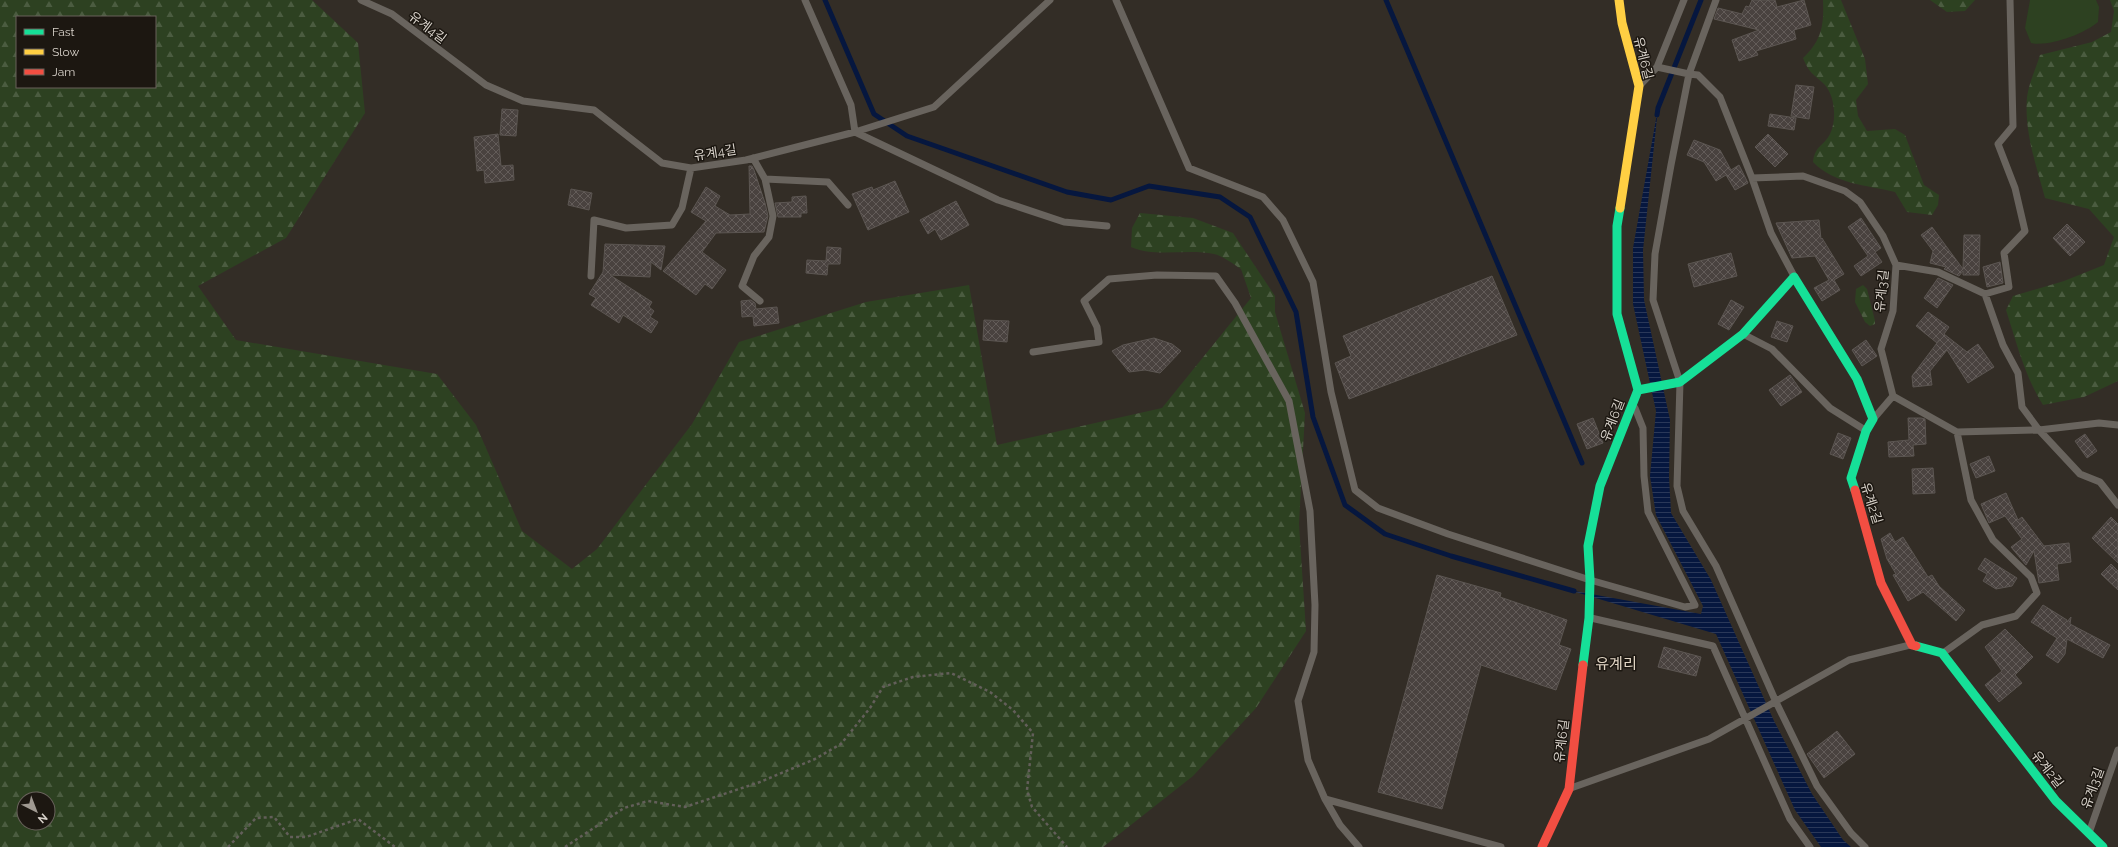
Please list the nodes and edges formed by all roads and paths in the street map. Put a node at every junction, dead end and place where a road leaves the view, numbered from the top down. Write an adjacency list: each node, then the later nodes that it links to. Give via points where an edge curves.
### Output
1 (361, 0): 14 (lane, 유계4길, via 392,14 486,85 523,102 594,110 662,163)
2 (805, 0): 12 (lane, via 852,105)
3 (1050, 0): 12 (lane, 유계4길, via 934,107)
4 (1116, 0): 36 (lane, via 1189,168 1263,197 1283,220 1313,282 1331,392 1355,490 1378,508 1448,534)
5 (1619, 0): 11 (street, 유계6길, via 1622,23)
6 (1684, 0): 9 (lane)
7 (1716, 0): 10 (lane)
8 (2010, 0): 22 (lane, via 2013,126 1998,144 2015,188 2025,231 2004,253 2009,287)
9 (1657, 67): 10 (lane); 11 (lane)
10 (1689, 74): 15 (lane, via 1698,75 1720,97); 26 (lane, via 1655,254 1653,300)
11 (1639, 86): 27 (street, 유계6길, via 1617,226 1618,314)
12 (855, 132): 13 (lane, 유계4길); 18 (lane, via 998,200 1064,222)
13 (753, 158): 14 (lane, 유계4길); 16 (lane)
14 (691, 168): 20 (lane, via 682,208 672,225 626,228 594,220)
15 (1752, 178): 19 (lane, 유계3길, via 1803,176 1845,191 1860,202 1883,236); 21 (lane, via 1771,233)
16 (765, 179): 17 (lane, via 828,182); 23 (lane, via 773,216 769,237 754,256 742,286)
17 (848, 205)
18 (1107, 226)
19 (1896, 265): 22 (lane, via 1938,272); 28 (lane, 유계3길, via 1893,311 1881,349)
20 (591, 276)
21 (1794, 276): 24 (street); 30 (street, via 1857,379)
22 (1985, 294): 32 (lane, via 2003,345 2018,373 2022,407)
23 (760, 300)
24 (1743, 334): 26 (street); 33 (lane, via 1772,349 1830,408)
25 (1033, 352): 44 (lane, via 1099,342 1097,327 1084,301 1109,279 1157,275 1216,276 1235,303 1289,401 1310,511 1315,605 1314,652 1298,702 1308,760)
26 (1680, 382): 27 (street); 40 (lane, via 1677,486 1683,511 1716,566)
27 (1638, 390): 29 (street, 유계6길)
28 (1893, 396): 30 (lane); 34 (lane)
29 (1632, 402): 36 (street, 유계6길, via 1600,486 1588,546); 36 (lane, via 1643,428 1648,512 1695,605 1686,607)
30 (1873, 419): 33 (street, 유계2길)
31 (2118, 425): 32 (lane, via 2100,423)
32 (2039, 430): 34 (lane); 35 (lane, via 2080,474 2100,482)
33 (1866, 431): 38 (street, 유계2길, via 1851,478 1881,583)
34 (1957, 432): 39 (lane, via 1971,500 1993,540 2032,577 2037,593 2016,616 1982,625)
35 (2118, 505)
36 (1590, 580): 37 (street, 유계6길)
37 (1589, 618): 41 (lane, via 1713,646); 43 (street, 유계6길)
38 (1912, 645): 39 (street); 40 (lane, via 1849,660)
39 (1942, 653): 45 (street, 유계2길, via 2056,800)
40 (1776, 702): 41 (lane); 54 (lane, via 1818,786 1851,833)
41 (1744, 719): 43 (lane, via 1709,739); 53 (lane, via 1790,819)
42 (2118, 750): 45 (lane, 유계3길)
43 (1569, 789): 52 (street, 유계6길)
44 (1325, 799): 50 (lane, via 1340,825); 51 (lane)
45 (2088, 834): 55 (street, 유계2길)
46 (228, 847): 47 (path, via 256,818 274,817 290,836 306,837 358,819)
47 (395, 847)
48 (565, 847): 49 (path, via 624,808 648,801 685,806 760,782 814,759 841,744 883,687 913,677 951,673 990,692 1013,710 1033,733 1027,790 1032,807)
49 (1067, 847)
50 (1359, 847)
51 (1501, 847)
52 (1542, 847)
53 (1810, 847)
54 (1866, 847)
55 (2103, 847)

